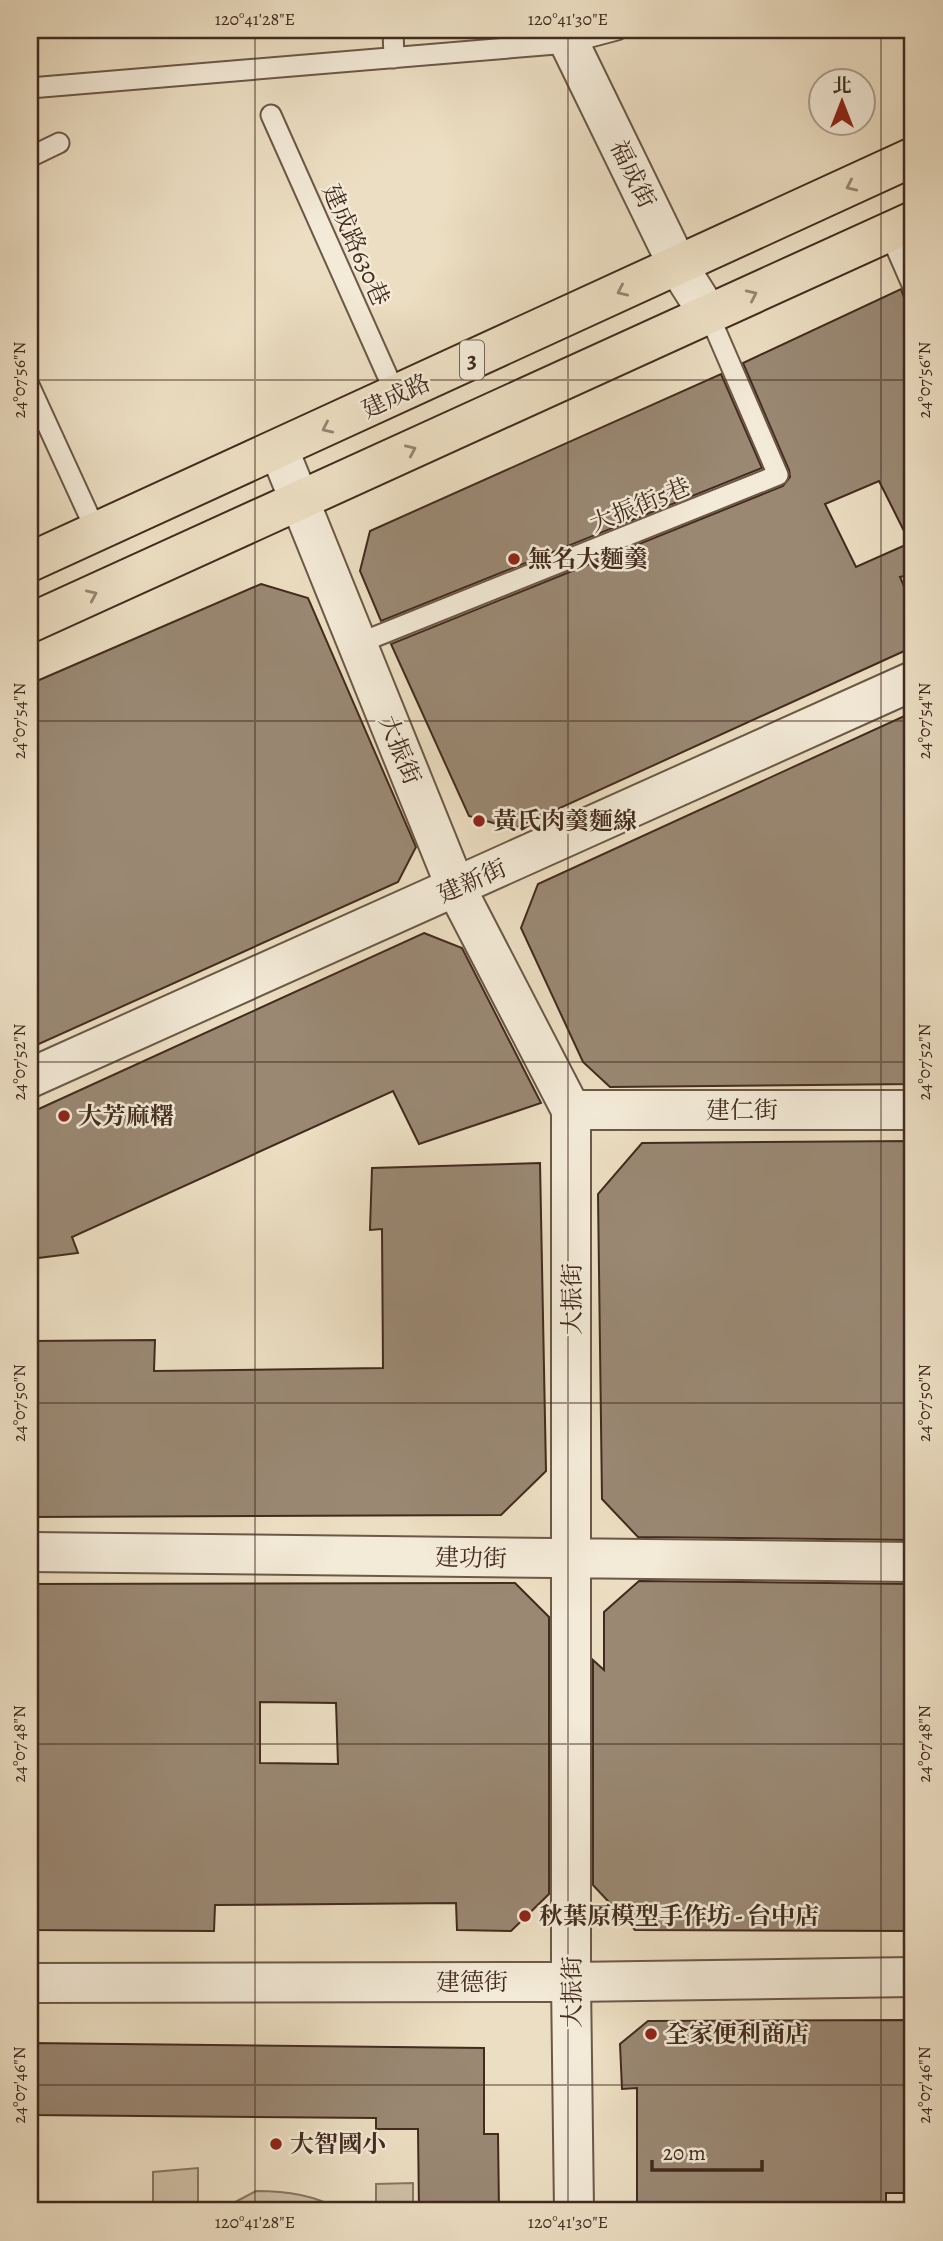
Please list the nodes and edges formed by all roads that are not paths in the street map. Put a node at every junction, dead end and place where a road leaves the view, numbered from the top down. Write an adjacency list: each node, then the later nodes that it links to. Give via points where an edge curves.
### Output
1 (393, 30): 4 (lane)
2 (617, 30): 3 (lane)
3 (566, 36): 4 (lane); 11 (street, 福成街)
4 (394, 58): 5 (lane)
5 (30, 88)
6 (271, 115): 15 (lane, 建成路630巷)
7 (59, 143): 8 (lane)
8 (30, 157)
9 (913, 157): 11 (main road, 建成路 / 3, one-way to 11)
10 (901, 226): 12 (lane); 13 (main road, 3, one-way to 10)
11 (678, 266): 13 (street, 福成街); 15 (main road, 建成路 / 3, one-way to 15)
12 (913, 287)
13 (709, 315): 17 (main road, 3, one-way to 13); 21 (lane, 大振街5巷, via 778,475)
14 (30, 387): 18 (lane)
15 (396, 395): 16 (main road, 建成路 / 3, one-way to 16)
16 (279, 450): 17 (street, 大振街); 18 (main road, 建成路 / 3)
17 (299, 501): 20 (main road, 3, one-way to 17); 21 (street, 大振街)
18 (97, 533): 19 (main road, 建成路 / 3)
19 (30, 562)
20 (30, 623)
21 (357, 644): 23 (street, 大振街)
22 (913, 681): 23 (street, 建新街)
23 (456, 888): 24 (street, 建新街); 25 (street, 大振街)
24 (30, 1079)
25 (571, 1110): 26 (street, 建仁街); 28 (street, 大振街)
26 (913, 1110)
27 (30, 1552): 28 (street, 建功街)
28 (572, 1559): 29 (street, 建功街); 31 (street, 大振街)
29 (913, 1562)
30 (913, 1977): 31 (street, 建德街)
31 (571, 1982): 32 (street, 建德街); 33 (street, 大振街)
32 (30, 1983)
33 (575, 2211)

